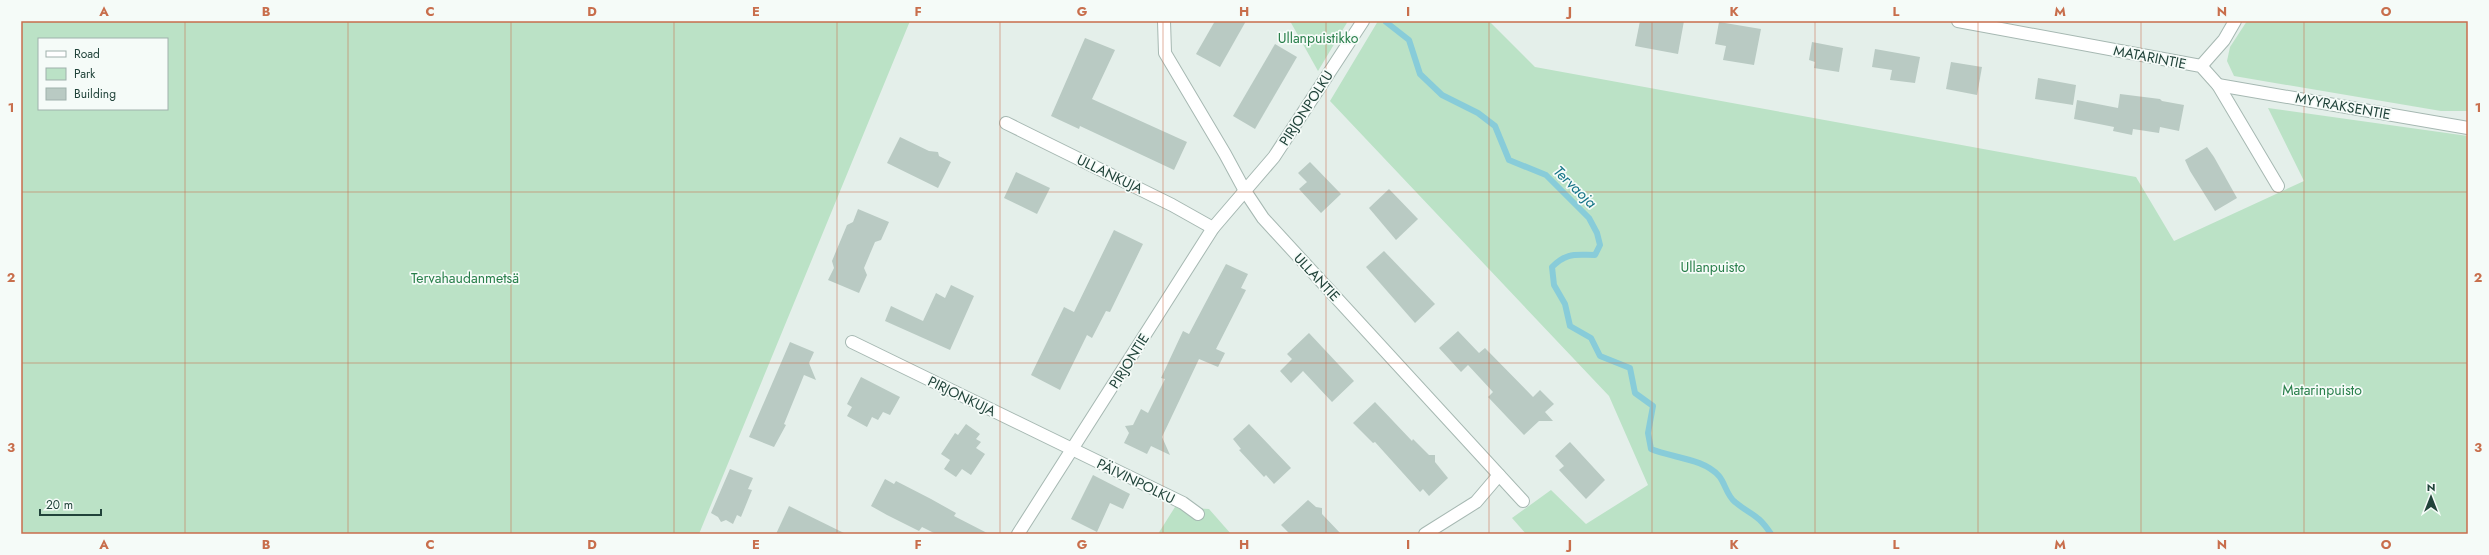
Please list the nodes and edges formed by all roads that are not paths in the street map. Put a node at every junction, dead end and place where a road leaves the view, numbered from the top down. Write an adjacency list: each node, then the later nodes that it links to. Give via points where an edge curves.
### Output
1 (1164, 21): 10 (street, ULLANTIE, via 1165,53)
2 (1363, 21): 10 (street, PIRJONPOLKU, via 1274,157)
3 (1958, 21): 5 (street, MATARINTIE)
4 (2235, 21): 5 (street, via 2224,40)
5 (2200, 66): 6 (street, MATARINTIE)
6 (2218, 85): 8 (street, MYYRAKSENTIE); 9 (street, MATARINTIE)
7 (1006, 123): 11 (street, ULLANKUJA)
8 (2468, 128)
9 (2278, 186)
10 (1244, 191): 11 (street, PIRJONTIE); 14 (street, ULLANTIE, via 1263,218)
11 (1213, 228): 13 (street, PIRJONTIE)
12 (852, 342): 13 (street, PIRJONKUJA)
13 (1073, 450): 16 (street, PÄIVINPOLKU, via 1183,503); 17 (street, PIRJONTIE)
14 (1500, 475): 15 (street, ULLANTIE); 18 (street, via 1476,502)
15 (1523, 501)
16 (1198, 514)
17 (1018, 534)
18 (1425, 534)

